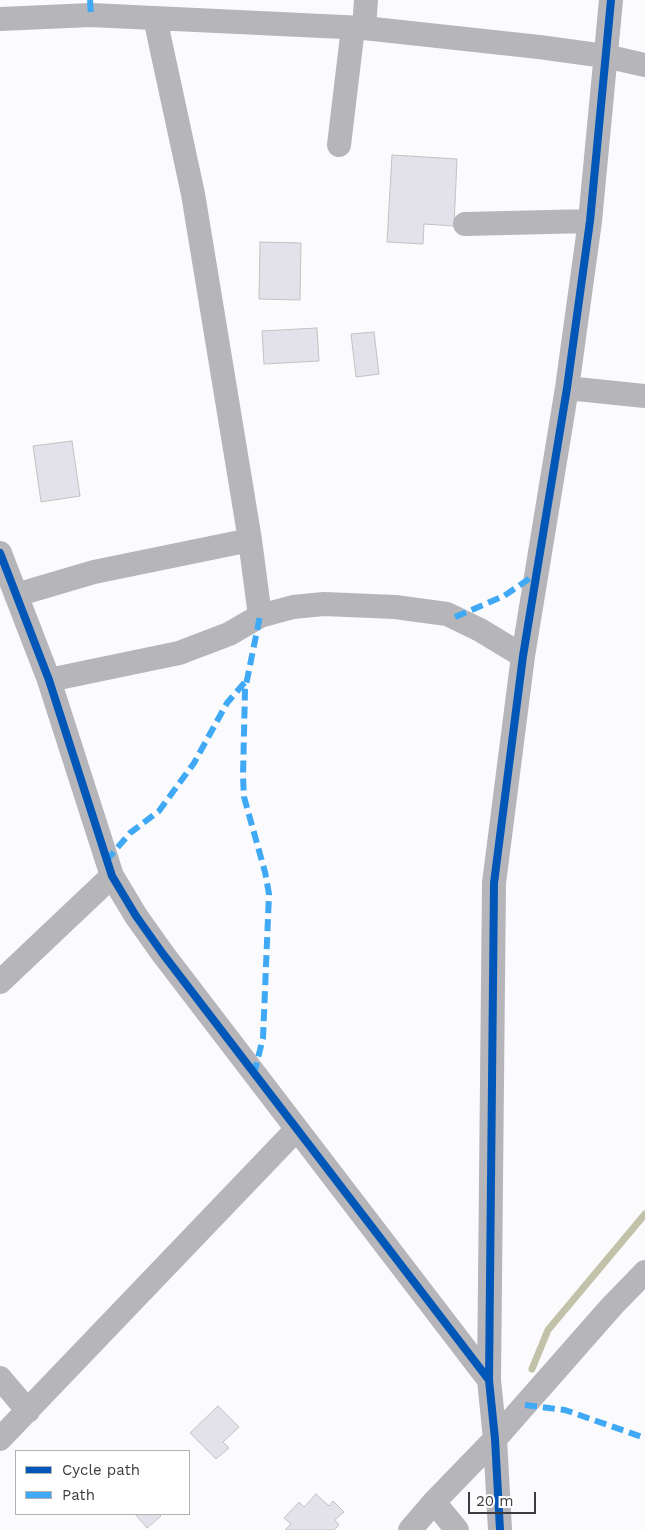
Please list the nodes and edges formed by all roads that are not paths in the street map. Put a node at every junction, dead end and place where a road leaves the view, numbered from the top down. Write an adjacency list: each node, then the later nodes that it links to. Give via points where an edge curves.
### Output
1 (366, 0): 5 (street)
2 (611, 0): 6 (street)
3 (155, 18): 4 (street); 5 (street); 13 (street, via 193,194)
4 (0, 19)
5 (358, 28): 6 (street); 8 (street)
6 (605, 56): 7 (street); 9 (street)
7 (645, 65)
8 (339, 145)
9 (590, 221): 10 (street); 11 (street)
10 (465, 224)
11 (567, 388): 12 (street); 17 (street)
12 (645, 396)
13 (250, 540): 15 (street, via 128,564); 16 (street)
14 (0, 553): 15 (street)
15 (16, 595): 18 (street)
16 (260, 616): 17 (street, via 324,604 432,611 461,619); 18 (street, via 230,634 179,653)
17 (523, 656): 24 (street, via 494,883)
18 (49, 680): 19 (street)
19 (112, 876): 20 (street); 21 (street, via 163,954)
20 (0, 982)
21 (296, 1130): 24 (street); 25 (street)
22 (645, 1272): 27 (street)
23 (0, 1378): 25 (street)
24 (489, 1380): 27 (street)
25 (28, 1410): 26 (street)
26 (0, 1439)
27 (495, 1439): 28 (street); 31 (street)
28 (434, 1502): 29 (street); 30 (street)
29 (410, 1530)
30 (457, 1530)
31 (500, 1530)

